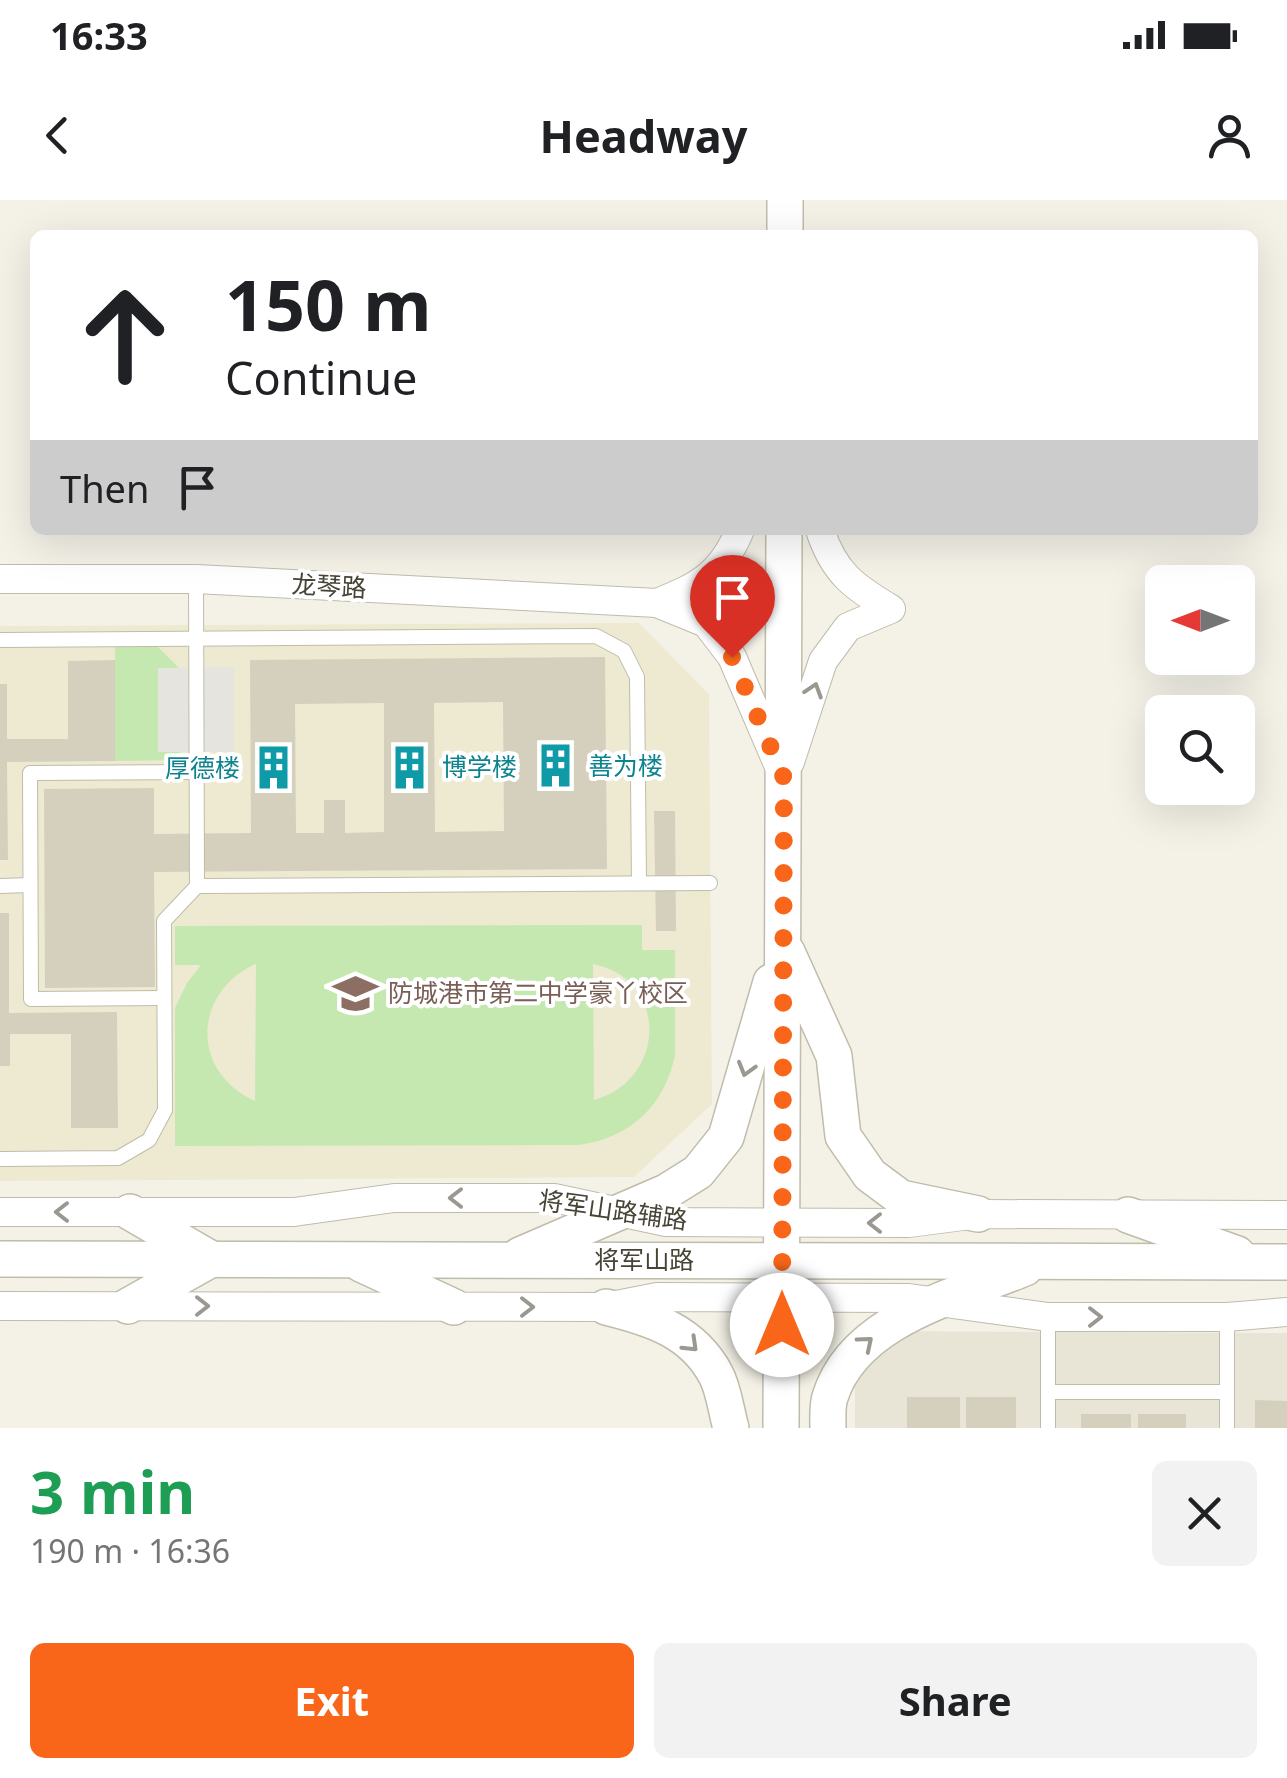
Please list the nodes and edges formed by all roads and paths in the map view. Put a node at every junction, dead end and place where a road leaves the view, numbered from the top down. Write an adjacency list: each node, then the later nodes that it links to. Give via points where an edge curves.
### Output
1 (785, 200): 2 (street)
2 (785, 230)
3 (738, 535): 8 (street, via 728,558 702,584)
4 (784, 535): 12 (street)
5 (822, 535): 12 (street, one-way to 5, via 823,661 848,627 891,609 852,586)
6 (0, 578): 7 (street, 龙琴路)
7 (196, 578): 8 (street, 龙琴路); 9 (lane)
8 (657, 603): 12 (street, via 706,623 732,657)
9 (196, 639): 10 (lane); 11 (lane); 13 (lane, via 596,636 624,651 637,677)
10 (0, 640)
11 (197, 772): 16 (lane, via 30,773); 17 (lane)
12 (784, 780): 18 (street)
13 (639, 883): 14 (lane); 17 (lane)
14 (710, 883)
15 (0, 886): 16 (lane)
16 (30, 886): 19 (lane, via 31,998)
17 (198, 886): 19 (lane, via 164,921)
18 (783, 942): 23 (street, one-way to 23, via 726,1137 698,1172); 24 (street, via 834,1056 843,1136 870,1175 901,1198); 27 (street)
19 (164, 998): 20 (lane, via 165,1110 149,1140 118,1158)
20 (0, 1159)
21 (0, 1212): 22 (street, 将军山路辅路, one-way to 21)
22 (130, 1212): 23 (street, 将军山路辅路, one-way to 22, via 554,1198 394,1198 294,1212); 29 (street)
23 (618, 1212): 27 (street, 将军山路辅路, via 666,1222); 31 (street)
24 (978, 1214): 25 (street, 将军山路辅路); 27 (street, 将军山路辅路, one-way to 27, via 909,1223)
25 (1128, 1214): 26 (street, 将军山路辅路); 34 (street)
26 (1287, 1215)
27 (782, 1222): 32 (street)
28 (0, 1259): 29 (street, 将军山路)
29 (212, 1259): 30 (street, 将军山路); 38 (street)
30 (350, 1260): 31 (street, 将军山路); 39 (street)
31 (508, 1260): 32 (street, 将军山路)
32 (782, 1261): 33 (street, 将军山路); 35 (street)
33 (1040, 1262): 34 (street, 将军山路); 36 (street)
34 (1274, 1262)
35 (782, 1297): 36 (street); 40 (street, via 657,1297); 47 (street)
36 (942, 1302): 42 (street); 48 (street, one-way to 36, via 829,1398 851,1356 869,1338)
37 (0, 1306): 38 (street)
38 (128, 1306): 39 (street, one-way to 39)
39 (454, 1307): 40 (street, one-way to 40)
40 (606, 1307): 46 (street, one-way to 46, via 652,1318 691,1340 717,1376)
41 (1287, 1312): 43 (street)
42 (1048, 1317): 43 (street, one-way to 43); 44 (lane)
43 (1227, 1317): 45 (lane)
44 (1048, 1392): 45 (lane); 49 (lane)
45 (1227, 1392): 50 (lane)
46 (731, 1428)
47 (781, 1428)
48 (828, 1428)
49 (1048, 1428)
50 (1227, 1428)

